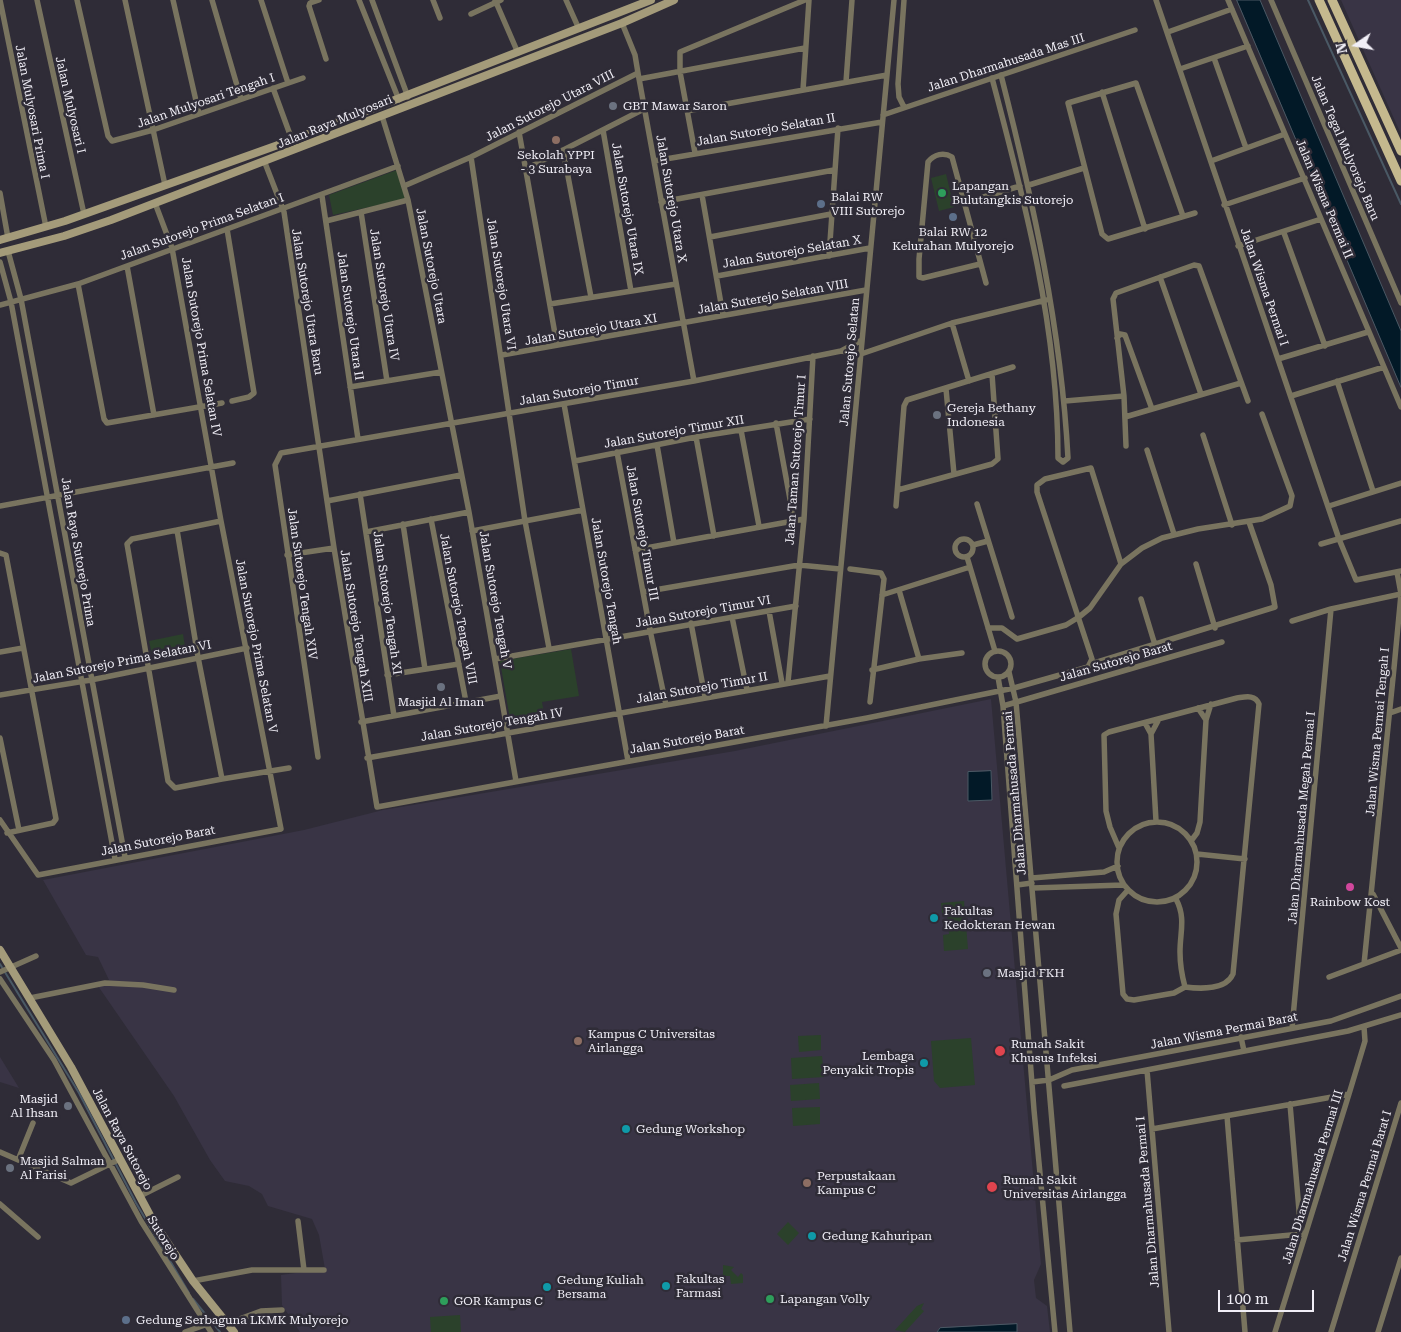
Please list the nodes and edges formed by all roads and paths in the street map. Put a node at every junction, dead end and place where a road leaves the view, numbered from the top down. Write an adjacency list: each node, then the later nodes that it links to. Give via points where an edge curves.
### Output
1 (0, 0): 112 (street, Jalan Mulyosari Prima I)
2 (36, 0): 105 (street, Jalan Mulyosari I)
3 (77, 0): 64 (street, Jalan Mulyosari Tengah I, via 108,136 115,141)
4 (125, 0): 64 (street)
5 (173, 0): 59 (street)
6 (212, 0): 54 (street)
7 (261, 0): 49 (street)
8 (318, 0): 40 (street, via 309,6)
9 (359, 0): 32 (street)
10 (372, 0): 29 (street)
11 (433, 0): 27 (street)
12 (566, 0): 30 (street)
13 (651, 0): 30 (main road, Jalan Raya Mulyosari)
14 (674, 0): 28 (main road, Jalan Raya Mulyosari)
15 (807, 0): 37 (street); 42 (street, via 681,51)
16 (852, 0): 48 (street)
17 (894, 0): 44 (street, Jalan Sutorejo Selatan)
18 (904, 0): 56 (street, via 898,84)
19 (1156, 0): 33 (street, Jalan Wisma Permai I)
20 (1228, 0): 25 (street, Jalan Wisma Permai II)
21 (1271, 0): 138 (street, Jalan Tegal Mulyorejo Baru)
22 (1320, 0): 69 (main road)
23 (1332, 0): 67 (main road)
24 (497, 1): 26 (street); 38 (street)
25 (1232, 9): 33 (street); 35 (street, Jalan Wisma Permai II)
26 (471, 14)
27 (440, 18)
28 (622, 23): 36 (main road, Jalan Raya Mulyosari); 45 (street, Jalan Sutorejo Utara X)
29 (381, 29): 32 (street); 53 (street)
30 (579, 29): 34 (main road, Jalan Raya Mulyosari)
31 (1135, 30): 43 (street, Jalan Dharmahusada Mas III)
32 (372, 32): 55 (street)
33 (1168, 32): 41 (street, Jalan Wisma Permai I)
34 (556, 39): 36 (main road); 38 (main road, Jalan Raya Mulyosari)
35 (1248, 46): 39 (street); 68 (street, Jalan Wisma Permai II)
36 (560, 47): 61 (main road, Jalan Raya Mulyosari)
37 (805, 48): 42 (street, Jalan Sutorejo Utara VIII); 51 (street)
38 (518, 53): 53 (main road, Jalan Raya Mulyosari)
39 (1214, 58): 41 (street); 73 (street)
40 (326, 59)
41 (1180, 69): 80 (street, Jalan Wisma Permai I)
42 (680, 72): 45 (street, Jalan Sutorejo Utara VIII); 58 (street)
43 (1001, 74): 47 (street, Jalan Dharmahusada Mas III); 89 (street)
44 (887, 75): 48 (street); 60 (street, Jalan Sutorejo Selatan)
45 (639, 76): 57 (street, Jalan Sutorejo Utara X); 66 (street, Jalan Sutorejo Utara VIII)
46 (303, 78): 49 (street, Jalan Mulyosari Tengah I)
47 (992, 78): 56 (street, Jalan Dharmahusada Mas III); 91 (street)
48 (846, 82): 51 (street)
49 (288, 83): 50 (street, Jalan Mulyosari Tengah I)
50 (273, 88): 54 (street, Jalan Mulyosari Tengah I); 70 (street)
51 (802, 90): 58 (street)
52 (1102, 92): 83 (street, via 1067,104); 107 (street, via 1136,83); 114 (street)
53 (408, 97): 55 (main road, Jalan Raya Mulyosari)
54 (241, 99): 59 (street, Jalan Mulyosari Tengah I)
55 (399, 100): 70 (main road, Jalan Raya Mulyosari)
56 (904, 107): 60 (street, Jalan Dharmahusada Mas III)
57 (644, 109): 65 (street); 79 (street, Jalan Sutorejo Utara X)
58 (687, 112): 76 (street)
59 (199, 114): 64 (street, Jalan Mulyosari Tengah I)
60 (883, 114): 62 (street, Jalan Sutorejo Selatan)
61 (382, 116): 77 (main road, Jalan Raya Mulyosari); 82 (street, Jalan Sutorejo Utara)
62 (882, 122): 63 (street, Jalan Sutorejo Selatan II); 120 (street, Jalan Sutorejo Selatan)
63 (838, 128): 76 (street, Jalan Sutorejo Selatan II); 85 (street)
64 (153, 130): 88 (street)
65 (604, 130): 75 (street); 132 (street, Jalan Sutorejo Utara IX)
66 (519, 132): 78 (street, Jalan Sutorejo Utara VIII); 84 (street)
67 (1393, 133): 69 (main road); 72 (main road)
68 (1284, 134): 73 (street); 86 (street, Jalan Wisma Permai II)
69 (1381, 138): 74 (main road)
70 (292, 140): 71 (main road, Jalan Raya Mulyosari)
71 (275, 146): 77 (main road); 88 (main road, Jalan Raya Mulyosari)
72 (1400, 147): 74 (main road)
73 (1246, 148): 80 (street)
74 (1386, 148): 87 (main road)
75 (563, 150): 84 (street); 133 (street)
76 (695, 153): 79 (street, Jalan Sutorejo Selatan II)
77 (280, 156): 81 (main road, Jalan Raya Mulyosari)
78 (471, 157): 90 (street, Jalan Sutorejo Utara VIII); 151 (street, Jalan Sutorejo Utara VI)
79 (654, 161): 96 (street, Jalan Sutorejo Utara X)
80 (1210, 161): 99 (street, Jalan Wisma Permai I)
81 (265, 162): 97 (main road, Jalan Raya Mulyosari); 101 (street, Jalan Sutorejo Utara Baru)
82 (398, 166): 90 (street, Jalan Sutorejo Utara); 94 (street, Jalan Sutorejo Prima Selatan I)
83 (1084, 168): 89 (street); 114 (street, via 1102,234 1108,239)
84 (526, 169): 139 (street)
85 (834, 170): 93 (street); 106 (street)
86 (1305, 178): 99 (street); 109 (street, Jalan Wisma Permai II)
87 (1401, 181)
88 (165, 185): 100 (main road, Jalan Raya Mulyosari)
89 (1029, 185): 135 (street)
90 (404, 186): 95 (street, Jalan Sutorejo Utara)
91 (1020, 186): 98 (street); 136 (street)
92 (0, 193): 117 (street)
93 (702, 195): 96 (street); 116 (street)
94 (322, 196): 101 (street, Jalan Sutorejo Prima Selatan I); 110 (street, Jalan Sutorejo Utara II)
95 (408, 200): 103 (street); 156 (street, Jalan Sutorejo Utara)
96 (662, 202): 130 (street, Jalan Sutorejo Utara X)
97 (155, 203): 108 (main road, Jalan Raya Mulyosari); 119 (street, Jalan Sutorejo Prima Selatan IV)
98 (964, 203): 124 (street); 124 (street, via 952,157 940,154 932,157 928,162 919,277)
99 (1224, 205): 118 (street, Jalan Wisma Permai I)
100 (106, 206): 102 (main road, Jalan Raya Mulyosari); 108 (main road)
101 (283, 208): 113 (street, Jalan Sutorejo Prima Selatan I); 189 (street, Jalan Sutorejo Utara Baru)
102 (96, 210): 105 (main road, Jalan Raya Mulyosari); 111 (main road)
103 (361, 212): 110 (street); 158 (street, Jalan Sutorejo Utara IV)
104 (1195, 213): 107 (street)
105 (84, 214): 112 (main road, Jalan Raya Mulyosari)
106 (831, 214): 116 (street); 122 (street)
107 (1183, 216): 114 (street)
108 (111, 220): 111 (main road, Jalan Raya Mulyosari)
109 (1321, 220): 115 (street); 144 (street, Jalan Wisma Permai II)
110 (326, 221): 163 (street, Jalan Sutorejo Utara II)
111 (101, 224): 121 (main road, Jalan Raya Mulyosari)
112 (46, 228): 117 (main road, Jalan Raya Mulyosari)
113 (227, 229): 119 (street, Jalan Sutorejo Prima Selatan I); 168 (street, via 254,393)
114 (1145, 229)
115 (1284, 233): 118 (street); 148 (street)
116 (710, 237): 126 (street)
117 (4, 239)
118 (1238, 246): 153 (street, Jalan Wisma Permai I)
119 (172, 248): 125 (street, Jalan Sutorejo Prima Selatan I); 173 (street, Jalan Sutorejo Prima Selatan IV)
120 (870, 248): 122 (street, Jalan Sutorejo Selatan X); 131 (street, Jalan Sutorejo Selatan)
121 (4, 252): 134 (street, Jalan Raya Sutorejo Prima)
122 (829, 256): 126 (street, Jalan Sutorejo Selatan X)
123 (0, 262): 137 (street, Jalan Raya Sutorejo Prima)
124 (980, 264): 128 (street)
125 (127, 266): 129 (street, Jalan Sutorejo Prima Selatan I); 178 (street)
126 (717, 276): 141 (street)
127 (1160, 278): 145 (street, via 1113,295); 162 (street, via 1199,266); 165 (street)
128 (986, 283)
129 (78, 284): 134 (street, Jalan Sutorejo Prima Selatan I); 178 (street, via 105,420 111,423)
130 (676, 284): 132 (street); 143 (street, Jalan Sutorejo Utara X)
131 (866, 290): 141 (street, Jalan Suterejo Selatan VIII); 146 (street, Jalan Sutorejo Selatan)
132 (631, 291): 133 (street)
133 (591, 298): 139 (street)
134 (21, 299): 137 (street, Jalan Sutorejo Prima Selatan I); 201 (street, Jalan Raya Sutorejo Prima)
135 (1052, 299): 136 (street); 169 (street)
136 (1044, 300): 142 (street); 169 (street, via 1058,407 1058,458 1063,462 1068,458)
137 (11, 302): 140 (street, Jalan Sutorejo Prima Selatan I); 202 (street, Jalan Raya Sutorejo Prima)
138 (1401, 303)
139 (550, 304): 147 (street)
140 (0, 305)
141 (723, 315): 143 (street, Jalan Suterejo Selatan VIII)
142 (952, 322): 150 (street); 160 (street)
143 (683, 324): 147 (street, Jalan Sutorejo Utara XI); 159 (street, Jalan Sutorejo Utara X)
144 (1368, 332): 148 (street); 154 (street, Jalan Wisma Permai II)
145 (1117, 338): 166 (street); 175 (street, via 1120,334 1125,335)
146 (862, 340): 149 (street, Jalan Sutorejo Timur); 150 (street, Jalan Sutorejo Selatan)
147 (557, 345): 151 (street, Jalan Sutorejo Utara XI)
148 (1324, 346): 153 (street)
149 (841, 351): 150 (street, Jalan Sutorejo Timur); 152 (street, Jalan Sutorejo Timur)
150 (861, 354): 239 (street, Jalan Sutorejo Selatan)
151 (502, 355): 176 (street, Jalan Sutorejo Utara VI)
152 (813, 356): 159 (street, Jalan Sutorejo Timur); 180 (street, Jalan Taman Sutorejo Timur I)
153 (1278, 359): 167 (street, Jalan Wisma Permai I)
154 (1384, 367): 161 (street); 174 (street, Jalan Wisma Permai II)
155 (1013, 368): 157 (street)
156 (441, 372): 158 (street); 181 (street, Jalan Sutorejo Utara)
157 (992, 374): 160 (street); 195 (street, via 998,459 992,464)
158 (387, 381): 163 (street)
159 (694, 381): 172 (street, Jalan Sutorejo Timur)
160 (969, 381): 164 (street)
161 (1337, 381): 167 (street); 199 (street)
162 (1241, 383): 165 (street); 170 (street)
163 (350, 387): 186 (street, Jalan Sutorejo Utara II)
164 (946, 389): 195 (street); 198 (street, via 905,403)
165 (1202, 394): 175 (street)
166 (1124, 396): 169 (street); 179 (street)
167 (1291, 396): 207 (street, Jalan Wisma Permai I)
168 (232, 401)
169 (1065, 401)
170 (1248, 401)
171 (222, 403): 173 (street)
172 (564, 404): 176 (street, Jalan Sutorejo Timur); 192 (street, Jalan Sutorejo Tengah)
173 (202, 406): 178 (street); 194 (street, Jalan Sutorejo Prima Selatan IV)
174 (1401, 407)
175 (1152, 409): 179 (street)
176 (509, 414): 181 (street, Jalan Sutorejo Timur); 214 (street, Jalan Sutorejo Utara VI)
177 (1262, 414): 216 (street, via 1292,503 1271,516)
178 (154, 415)
179 (1125, 417): 188 (street)
180 (810, 419): 182 (street, Jalan Sutorejo Timur XII); 211 (street, Jalan Taman Sutorejo Timur I)
181 (451, 423): 189 (street, Jalan Sutorejo Timur); 196 (street, Jalan Sutorejo Tengah V)
182 (776, 424): 183 (street, Jalan Sutorejo Timur XII); 212 (street)
183 (741, 430): 185 (street, Jalan Sutorejo Timur XII); 219 (street)
184 (1203, 435): 218 (street)
185 (696, 437): 187 (street, Jalan Sutorejo Timur XII); 224 (street)
186 (358, 439)
187 (657, 445): 191 (street, Jalan Sutorejo Timur XII); 227 (street)
188 (1126, 446)
189 (319, 447): 203 (street, Jalan Sutorejo Tengah XIII); 233 (street, Jalan Sutorejo Tengah XIV, via 284,452 276,460)
190 (1147, 450): 223 (street)
191 (617, 452): 192 (street, Jalan Sutorejo Timur XII); 231 (street, Jalan Sutorejo Timur III)
192 (575, 461): 208 (street, Jalan Sutorejo Tengah)
193 (234, 463): 194 (street)
194 (212, 466): 201 (street); 213 (street, Jalan Sutorejo Prima Selatan V)
195 (954, 474): 198 (street)
196 (461, 475): 200 (street); 209 (street, Jalan Sutorejo Tengah V)
197 (1401, 482): 199 (street)
198 (898, 490): 206 (street)
199 (1373, 491): 207 (street)
200 (360, 494): 203 (street); 222 (street, Jalan Sutorejo Tengah XI)
201 (58, 496): 202 (street); 282 (street, Jalan Raya Sutorejo Prima)
202 (46, 497): 205 (street); 283 (street, Jalan Raya Sutorejo Prima)
203 (327, 501): 230 (street, Jalan Sutorejo Tengah XIII)
204 (977, 504): 226 (street)
205 (0, 506)
206 (896, 506)
207 (1329, 506): 225 (street, Jalan Wisma Permai I)
208 (583, 510): 214 (street); 259 (street, Jalan Sutorejo Tengah)
209 (469, 512): 210 (street); 221 (street, Jalan Sutorejo Tengah V)
210 (431, 519): 217 (street); 271 (street, Jalan Sutorejo Tengah VIII)
211 (804, 519): 212 (street); 237 (street, Jalan Taman Sutorejo Timur I)
212 (794, 520): 219 (street)
213 (221, 521): 220 (street); 263 (street, Jalan Sutorejo Prima Selatan V)
214 (525, 521): 221 (street); 264 (street, Jalan Sutorejo Utara VI)
215 (1401, 521): 225 (street)
216 (1249, 522): 218 (street); 257 (street, Jalan Sutorejo Barat, via 1275,607)
217 (403, 524): 222 (street); 276 (street)
218 (1232, 525): 223 (street)
219 (760, 526): 224 (street)
220 (177, 530): 268 (street); 275 (street, via 132,539 127,544)
221 (472, 530): 269 (street, Jalan Sutorejo Tengah V)
222 (366, 532): 279 (street, Jalan Sutorejo Tengah XI)
223 (1174, 534): 235 (street, via 1142,548)
224 (714, 536): 227 (street)
225 (1339, 539): 228 (street); 241 (street, Jalan Wisma Permai I, via 1356,580)
226 (988, 541): 229 (street); 252 (street)
227 (674, 543): 231 (street)
228 (1321, 544)
229 (973, 546): 234 (street); 234 (street, via 966,539 955,544 954,551 958,556)
230 (334, 548): 233 (street); 305 (street, Jalan Sutorejo Tengah XIII)
231 (635, 550): 244 (street, Jalan Sutorejo Timur III)
232 (0, 553): 262 (street, via 6,556)
233 (287, 555): 311 (street, Jalan Sutorejo Tengah XIV)
234 (967, 558): 238 (street)
235 (1122, 564): 253 (street, via 1090,608); 253 (street, via 1091,468 1045,479 1037,485)
236 (1196, 564): 257 (street)
237 (799, 565): 239 (street); 244 (street); 248 (street, Jalan Taman Sutorejo Timur I)
238 (970, 568): 243 (street); 256 (street)
239 (840, 569): 280 (street, Jalan Sutorejo Selatan)
240 (850, 569): 246 (street, via 881,573 884,579)
241 (1399, 574): 242 (street, Jalan Wisma Permai Tengah I)
242 (1400, 587): 245 (street, Jalan Wisma Permai Tengah I)
243 (899, 590): 246 (street); 270 (street)
244 (642, 592): 258 (street, Jalan Sutorejo Timur III)
245 (1401, 594): 249 (street); 274 (street, Jalan Wisma Permai Tengah I)
246 (882, 595): 277 (street)
247 (1141, 599): 261 (street)
248 (796, 606): 250 (street, Jalan Sutorejo Timur VI); 284 (street, Jalan Taman Sutorejo Timur I)
249 (1331, 610): 254 (street); 351 (street, Jalan Dharmahusada Megah Permai I)
250 (769, 611): 251 (street, Jalan Sutorejo Timur VI); 284 (street)
251 (732, 617): 255 (street, Jalan Sutorejo Timur VI); 287 (street)
252 (1012, 617)
253 (1079, 617): 256 (street, via 1066,625 1017,639 1002,628); 272 (street)
254 (1292, 621)
255 (691, 623): 258 (street, Jalan Sutorejo Timur VI); 291 (street)
256 (988, 628): 265 (street)
257 (1215, 628): 261 (street, Jalan Sutorejo Barat)
258 (650, 630): 259 (street, Jalan Sutorejo Timur VI); 295 (street, Jalan Sutorejo Timur III)
259 (606, 639): 264 (street, Jalan Sutorejo Timur VI); 300 (street, Jalan Sutorejo Tengah)
260 (1222, 642): 294 (street, Jalan Sutorejo Barat)
261 (1155, 645): 272 (street, Jalan Sutorejo Barat)
262 (23, 648): 266 (street); 286 (street)
263 (247, 648): 268 (street, Jalan Sutorejo Prima Selatan VI); 315 (street, Jalan Sutorejo Prima Selatan V)
264 (549, 648): 269 (street, Jalan Sutorejo Timur VI)
265 (995, 651): 278 (street, via 1004,652 1010,659); 281 (street, via 985,663 990,674)
266 (0, 652)
267 (962, 653): 270 (street)
268 (198, 657): 275 (street, Jalan Sutorejo Prima Selatan VI); 316 (street)
269 (495, 659): 290 (street, Jalan Sutorejo Tengah V)
270 (919, 659): 277 (street)
271 (459, 664): 276 (street); 292 (street, Jalan Sutorejo Tengah VIII)
272 (1091, 664): 285 (street, Jalan Sutorejo Barat)
273 (1401, 665): 274 (street)
274 (1394, 668): 301 (street, Jalan Wisma Permai Tengah I)
275 (149, 669): 282 (street, Jalan Sutorejo Prima Selatan VI); 316 (street, via 170,784 177,787)
276 (425, 669): 279 (street)
277 (872, 670): 293 (street)
278 (1009, 672): 281 (street); 285 (street, Jalan Dharmahusada Permai)
279 (387, 675): 302 (street, Jalan Sutorejo Tengah XI)
280 (830, 676): 284 (street, Jalan Sutorejo Timur II); 307 (street, Jalan Sutorejo Selatan)
281 (998, 677): 288 (street, Jalan Dharmahusada Permai)
282 (91, 680): 283 (street, Jalan Sutorejo Prima Selatan VI); 327 (street, Jalan Raya Sutorejo Prima)
283 (81, 682): 286 (street, Jalan Sutorejo Prima Selatan VI); 328 (street, Jalan Raya Sutorejo Prima)
284 (785, 683): 287 (street, Jalan Sutorejo Timur II)
285 (1014, 688): 288 (street, Jalan Sutorejo Barat); 294 (street, Jalan Dharmahusada Permai)
286 (31, 690): 289 (street, Jalan Sutorejo Prima Selatan VI); 322 (street, via 56,820)
287 (746, 690): 291 (street, Jalan Sutorejo Timur II)
288 (1000, 691): 297 (street, Jalan Dharmahusada Permai); 307 (street, Jalan Sutorejo Barat)
289 (0, 695)
290 (501, 696): 292 (street); 308 (street, Jalan Sutorejo Tengah V)
291 (705, 697): 295 (street, Jalan Sutorejo Timur II)
292 (466, 702): 302 (street)
293 (870, 702)
294 (1016, 702): 297 (street, Jalan Dharmahusada Permai); 331 (street, Jalan Dharmahusada Permai)
295 (666, 704): 300 (street, Jalan Sutorejo Timur II)
296 (1212, 704): 298 (street); 304 (street); 329 (street, via 1246,696 1258,700 1259,704)
297 (1003, 706): 332 (street, Jalan Dharmahusada Permai)
298 (1198, 708): 303 (street); 304 (street)
299 (1401, 709): 301 (street)
300 (620, 713): 308 (street, Jalan Sutorejo Tengah IV); 313 (street, Jalan Sutorejo Tengah)
301 (1390, 713): 335 (street, Jalan Wisma Permai Tengah I)
302 (394, 716): 305 (street)
303 (1159, 719): 306 (street); 309 (street)
304 (1206, 720): 324 (street, via 1200,822)
305 (361, 722): 312 (street, Jalan Sutorejo Tengah XIII)
306 (1145, 723): 309 (street); 325 (street, via 1104,735 1106,811)
307 (826, 726): 313 (street, Jalan Sutorejo Barat)
308 (507, 732): 312 (street, Jalan Sutorejo Tengah IV); 317 (street, Jalan Sutorejo Tengah V)
309 (1151, 734): 320 (street)
310 (0, 738): 322 (street)
311 (318, 757)
312 (367, 758): 318 (street, Jalan Sutorejo Tengah XIII, via 375,806)
313 (628, 761): 317 (street, Jalan Sutorejo Barat)
314 (289, 768): 315 (street)
315 (270, 772): 316 (street); 321 (street, Jalan Sutorejo Prima Selatan V)
316 (222, 779)
317 (516, 781): 318 (street, Jalan Sutorejo Barat)
318 (378, 807)
319 (0, 820): 323 (street)
320 (1156, 821): 324 (street, via 1176,827); 325 (street, via 1133,828)
321 (281, 829): 327 (street, Jalan Sutorejo Barat)
322 (19, 830): 323 (street)
323 (7, 833): 328 (street, Jalan Sutorejo Barat, via 39,875)
324 (1192, 841): 326 (street)
325 (1119, 848): 330 (street)
326 (1197, 854): 329 (street); 336 (street, via 1194,880)
327 (125, 858): 328 (street, Jalan Sutorejo Barat)
328 (115, 859)
329 (1245, 859): 345 (street, via 1233,974 1224,985)
330 (1118, 866): 331 (street, via 1104,872); 333 (street)
331 (1032, 883): 332 (street, Jalan Dharmahusada Permai); 333 (street); 355 (street, Jalan Dharmahusada Permai)
332 (1017, 885): 356 (street, Jalan Dharmahusada Permai)
333 (1123, 885): 334 (street)
334 (1127, 891): 336 (street, via 1150,903); 345 (street, via 1119,900 1116,914 1123,994 1134,1000 1174,993)
335 (1373, 894): 337 (street); 340 (street, Jalan Wisma Permai Tengah I)
336 (1176, 899): 345 (street, via 1184,924 1180,959)
337 (1401, 949): 340 (street)
338 (0, 950): 341 (main road, Jalan Raya Sutorejo)
339 (36, 956): 341 (street)
340 (1364, 964): 343 (street)
341 (9, 967): 342 (street); 348 (main road, Jalan Raya Sutorejo)
342 (0, 972)
343 (1329, 977)
344 (0, 979): 366 (street, Sutorejo)
345 (1185, 987)
346 (174, 990): 348 (street, via 105,983)
347 (1401, 996): 351 (street, Jalan Wisma Permai Barat, via 1331,1022)
348 (30, 998): 366 (main road, Jalan Raya Sutorejo, via 92,1104)
349 (1401, 1015): 350 (street)
350 (1364, 1027): 353 (street); 358 (street, Jalan Dharmahusada Permai III, via 1365,1041)
351 (1292, 1028): 352 (street, Jalan Wisma Permai Barat)
352 (1241, 1037): 353 (street); 355 (street, Jalan Wisma Permai Barat, via 1072,1070)
353 (1244, 1051): 354 (street)
354 (1147, 1070): 357 (street); 363 (street, Jalan Dharmahusada Permai I)
355 (1049, 1080): 356 (street); 386 (street, Jalan Dharmahusada Permai)
356 (1032, 1082): 385 (street, Jalan Dharmahusada Permai)
357 (1064, 1086)
358 (1349, 1094): 359 (street); 371 (street, Jalan Dharmahusada Permai III)
359 (1290, 1104): 361 (street); 371 (street)
360 (1401, 1104): 390 (street, Jalan Wisma Permai Barat I)
361 (1227, 1116): 363 (street); 373 (street)
362 (33, 1123): 365 (street)
363 (1152, 1129): 387 (street, Jalan Dharmahusada Permai I)
364 (0, 1152): 365 (street)
365 (18, 1160): 366 (street, via 71,1183)
366 (115, 1161): 368 (main road, Jalan Raya Sutorejo); 380 (street, Sutorejo, via 141,1221)
367 (178, 1177): 368 (street)
368 (140, 1196): 377 (main road, Jalan Raya Sutorejo)
369 (0, 1204): 372 (street)
370 (298, 1221): 375 (street)
371 (1303, 1234): 373 (street); 389 (street, Jalan Dharmahusada Permai III)
372 (38, 1237)
373 (1237, 1240): 388 (street)
374 (1401, 1258): 391 (street)
375 (304, 1270): 376 (street); 377 (street, via 252,1270)
376 (324, 1270)
377 (193, 1280): 379 (main road, Jalan Raya Sutorejo)
378 (282, 1310): 381 (street, via 261,1311)
379 (218, 1317): 380 (street); 381 (main road, Jalan Raya Sutorejo)
380 (207, 1324): 382 (street); 383 (street, Sutorejo)
381 (226, 1324): 384 (main road, Jalan Raya Sutorejo)
382 (186, 1332)
383 (211, 1332)
384 (234, 1332)
385 (1055, 1332)
386 (1070, 1332)
387 (1169, 1332)
388 (1245, 1332)
389 (1275, 1332)
390 (1331, 1332)
391 (1378, 1332)

